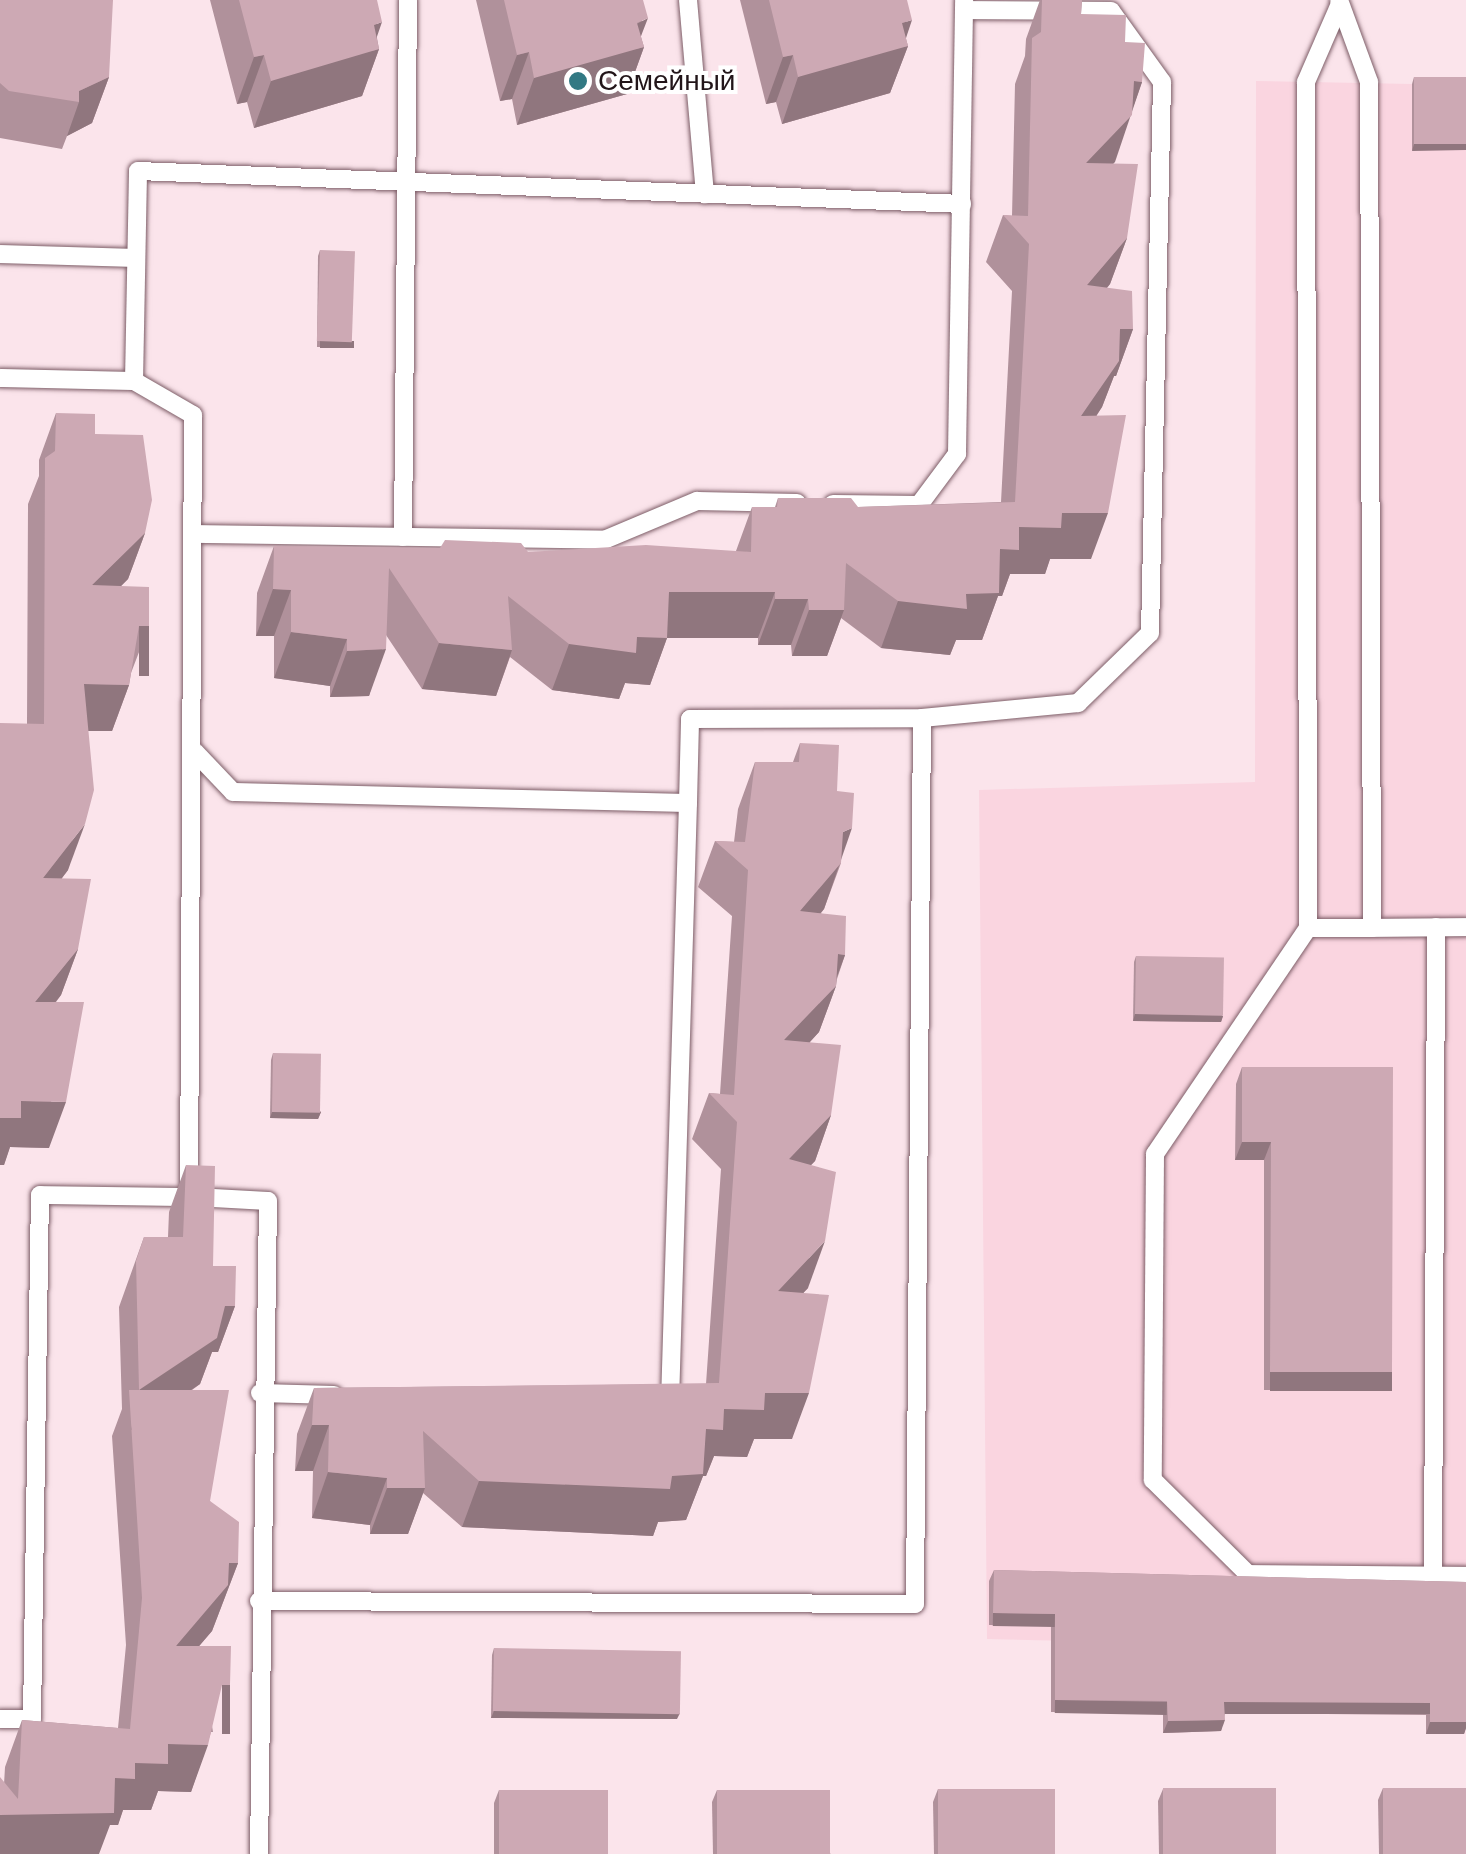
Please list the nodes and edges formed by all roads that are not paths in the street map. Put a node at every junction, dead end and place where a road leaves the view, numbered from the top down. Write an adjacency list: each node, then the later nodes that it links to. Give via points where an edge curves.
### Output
1 (408, 0): 5 (lane)
2 (688, 0): 6 (lane)
3 (1339, 3): 19 (lane, via 1306,82); 20 (lane, via 1369,82)
4 (964, 5): 7 (lane); 14 (lane, via 1111,11 1162,82 1150,634 1078,703)
5 (404, 182): 6 (lane); 9 (lane, via 138,172); 13 (lane)
6 (706, 194): 7 (lane)
7 (962, 204): 13 (lane, via 958,454 919,505 696,501 604,540)
8 (0, 254): 9 (lane)
9 (136, 258): 11 (lane)
10 (0, 378): 11 (lane)
11 (134, 381): 12 (lane, via 193,414)
12 (198, 534): 13 (lane); 15 (lane)
13 (403, 537)
14 (922, 718): 16 (lane, via 690,718); 27 (lane, via 915,1604)
15 (196, 752): 16 (lane, via 234,792); 21 (lane)
16 (688, 803): 24 (lane, via 674,1402)
17 (1436, 926): 18 (lane); 20 (lane); 25 (lane)
18 (1466, 927)
19 (1308, 928): 20 (lane); 25 (lane, via 1155,1154 1152,1480 1248,1574)
20 (1372, 928)
21 (189, 1197): 22 (lane, via 268,1201); 28 (lane, via 40,1195 32,1719)
22 (260, 1393): 23 (lane); 27 (lane)
23 (359, 1396)
24 (654, 1402)
25 (1433, 1575): 26 (lane)
26 (1466, 1576)
27 (259, 1601): 29 (lane)
28 (0, 1718)
29 (259, 1854)

